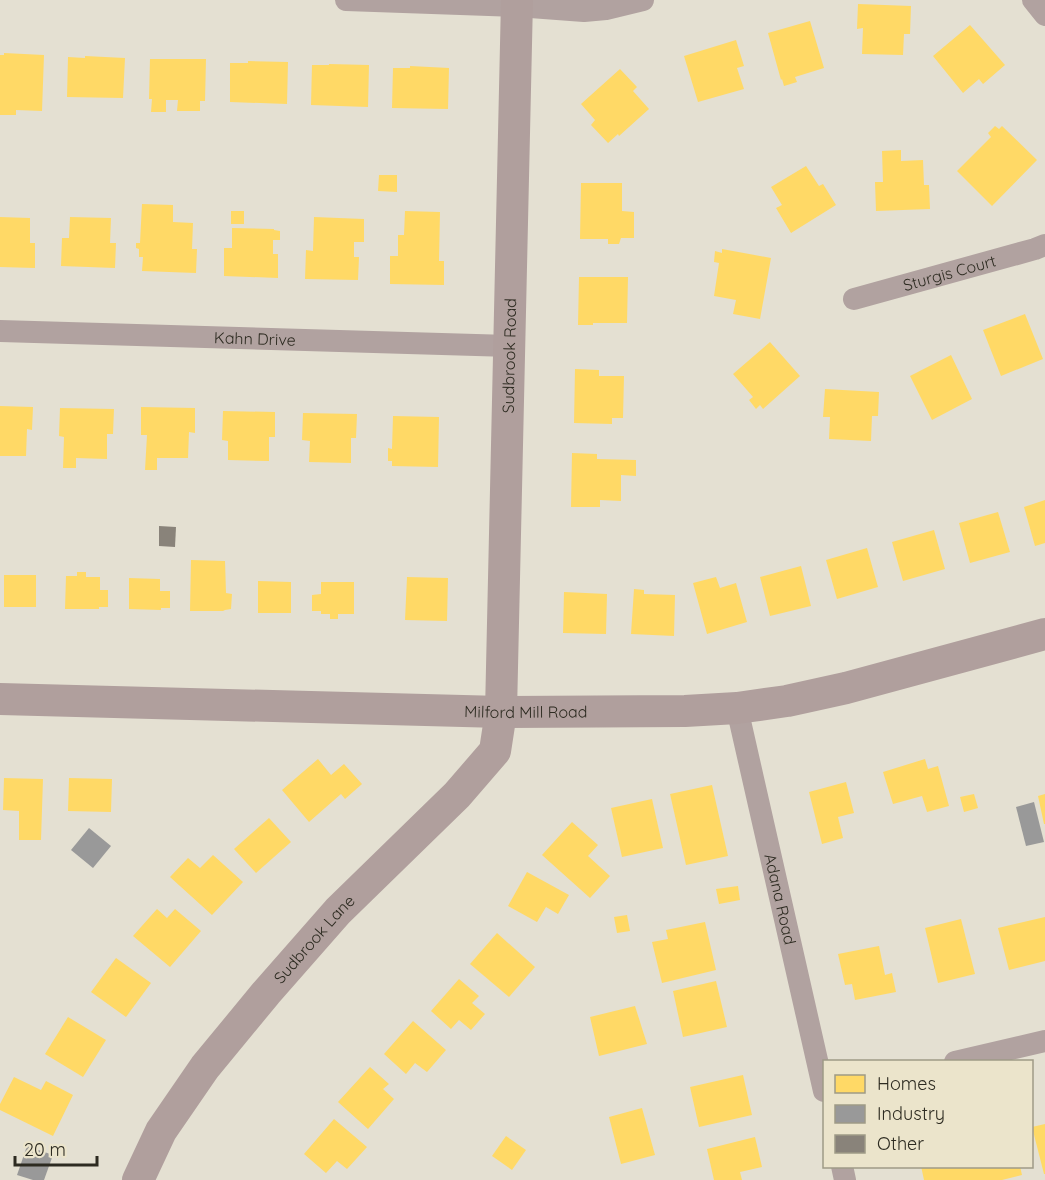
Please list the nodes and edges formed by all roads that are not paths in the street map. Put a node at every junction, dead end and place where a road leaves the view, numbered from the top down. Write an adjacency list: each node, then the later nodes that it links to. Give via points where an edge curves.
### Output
1 (346, 0): 4 (street)
2 (643, 0): 4 (street, via 584,11)
3 (1033, 0): 5 (street)
4 (517, 3): 9 (street, Sudbrook Road)
5 (1045, 15)
6 (1045, 245): 7 (street, Sturgis Court)
7 (854, 298)
8 (0, 331): 9 (street, Kahn Drive)
9 (510, 346): 13 (street, Sudbrook Road)
10 (1045, 634): 12 (street, Milford Mill Road, via 846,688)
11 (0, 699): 13 (street, Milford Mill Road)
12 (737, 708): 13 (street, Milford Mill Road); 16 (street, Adana Road)
13 (501, 712): 17 (street, Sudbrook Lane, via 495,751 457,795 338,911 258,1003 205,1067 162,1131)
14 (1045, 1041): 15 (street)
15 (963, 1060)
16 (823, 1082)
17 (138, 1180)

